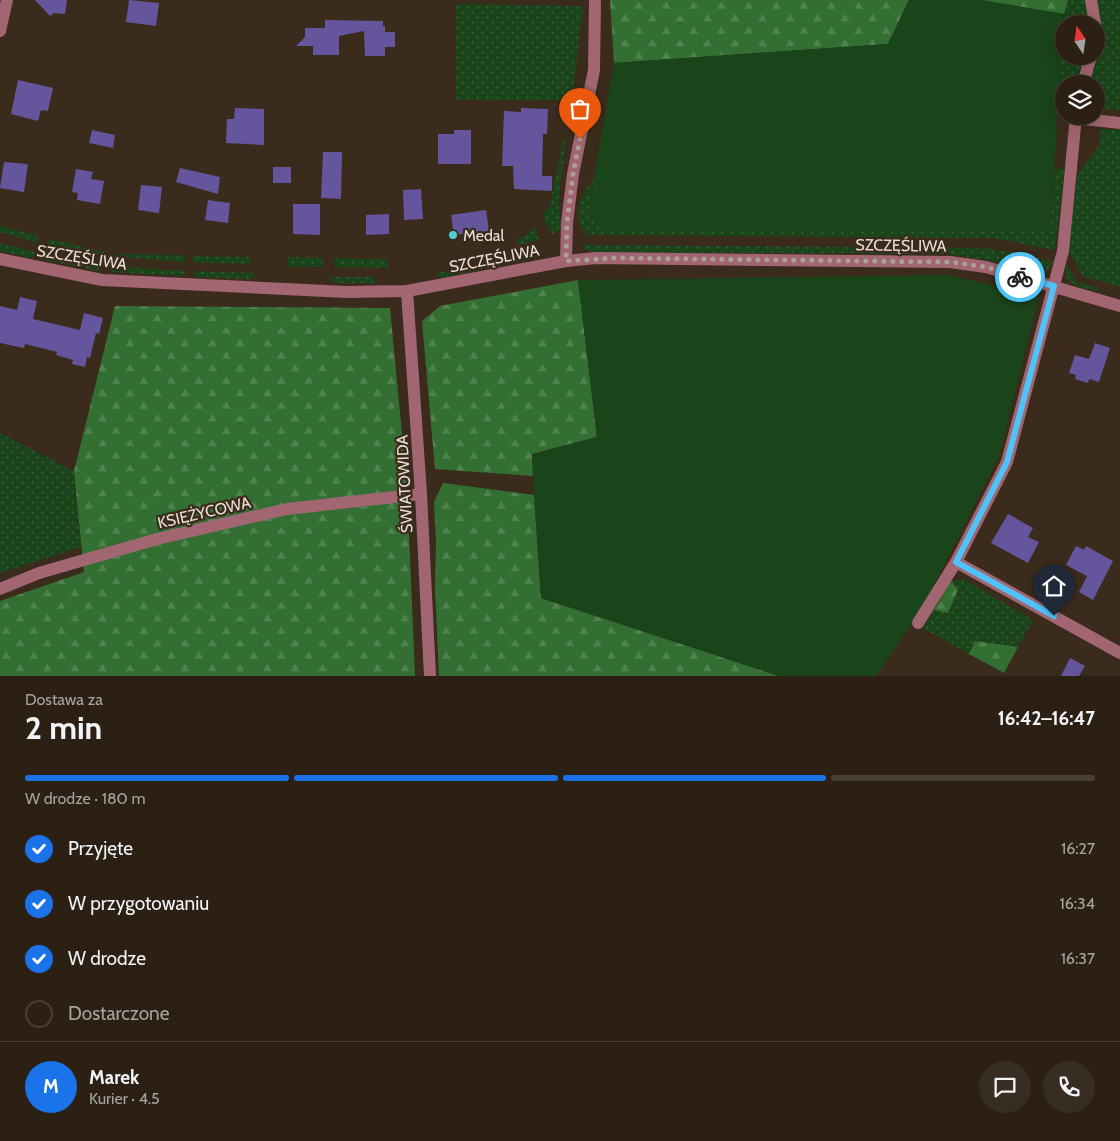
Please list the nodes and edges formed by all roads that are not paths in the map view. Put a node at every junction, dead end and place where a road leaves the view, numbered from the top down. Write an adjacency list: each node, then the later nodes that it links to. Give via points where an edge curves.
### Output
1 (7, 0): 5 (street)
2 (595, 0): 10 (street, via 594,70 573,174)
3 (1091, 0): 4 (street)
4 (1093, 15)
5 (0, 31)
6 (1105, 121): 7 (street)
7 (1120, 123)
8 (1075, 125): 11 (street, via 1062,251)
9 (0, 259): 12 (street, SZCZĘŚLIWA, via 102,280 346,292)
10 (566, 261): 11 (street, SZCZĘŚLIWA, via 615,258 950,262 986,267); 12 (street, SZCZĘŚLIWA)
11 (1054, 286): 13 (street, SZCZĘŚLIWA); 15 (street, via 1007,462)
12 (407, 291): 14 (street, ŚWIATOWIDA)
13 (1120, 306)
14 (421, 494): 16 (street, KSIĘŻYCOWA, via 287,509 157,539 39,573); 19 (street, ŚWIATOWIDA)
15 (956, 562): 17 (street); 18 (street)
16 (0, 589)
17 (918, 623)
18 (1120, 653)
19 (430, 676)

